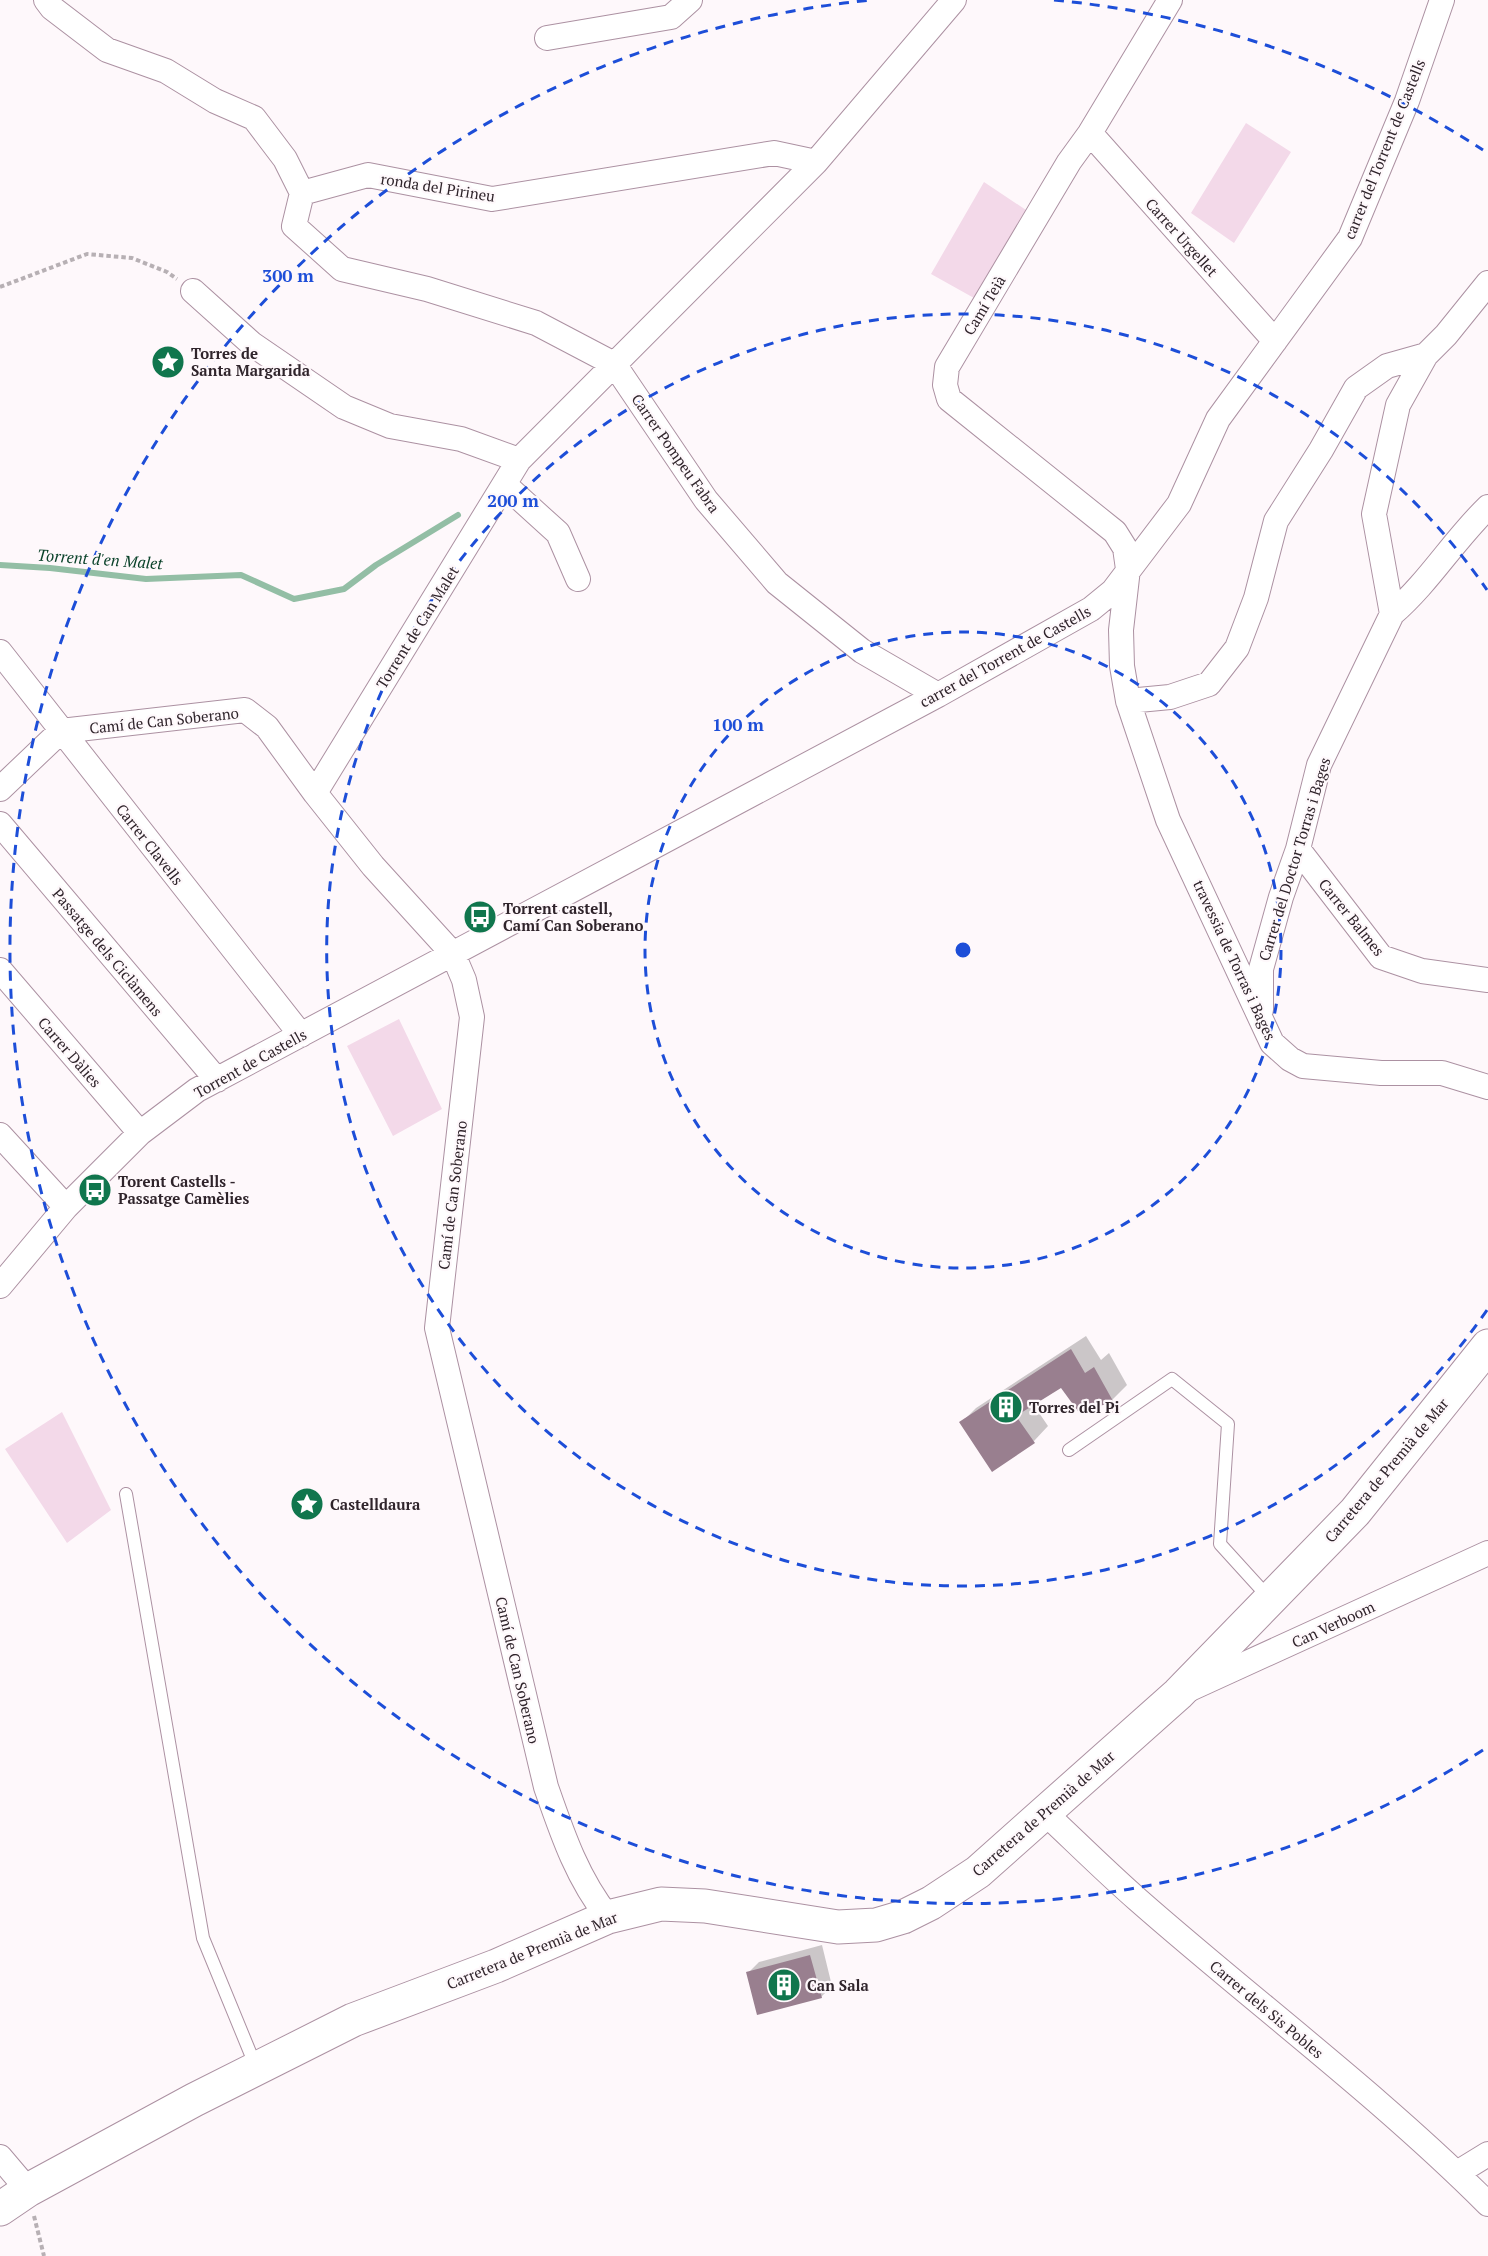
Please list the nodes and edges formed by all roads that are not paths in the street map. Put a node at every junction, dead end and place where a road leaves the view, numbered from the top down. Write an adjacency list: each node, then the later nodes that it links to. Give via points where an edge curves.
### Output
1 (46, 0): 9 (street, via 107,50 166,71 215,101 254,118 285,159)
2 (690, 0): 6 (street, via 671,17)
3 (954, 0): 8 (street)
4 (1170, 0): 7 (street, Camí Teià)
5 (1442, 0): 12 (street, carrer del Torrent de Castells, via 1407,101 1350,238)
6 (547, 38)
7 (1090, 133): 12 (street, Carrer Urgellet); 18 (street, Camí Teià, via 947,367 945,384 949,399 1115,532 1125,548)
8 (816, 162): 9 (street, ronda del Pirineu, via 774,153 492,199 368,175); 14 (street)
9 (302, 193): 14 (street, via 294,226 342,269 428,289 536,323)
10 (1488, 283): 13 (street)
11 (193, 291): 15 (street, via 252,344 344,407 390,426 461,439)
12 (1275, 341): 18 (street, carrer del Torrent de Castells, via 1218,419 1179,504)
13 (1426, 355): 20 (street, via 1398,405 1374,514); 23 (street, via 1388,366 1356,388 1276,521 1256,598 1237,648 1209,684 1170,697)
14 (614, 364): 15 (street); 22 (street, Carrer Pompeu Fabra, via 706,500 777,583 862,651)
15 (519, 460): 16 (street, Torrent de Can Malet)
16 (505, 485): 19 (street, via 558,533); 26 (street, Torrent de Can Malet)
17 (1488, 507): 20 (street, via 1412,597)
18 (1128, 569): 22 (street, carrer del Torrent de Castells, via 1113,591 1091,609); 23 (street, travessia de Torras i Bages, via 1121,630)
19 (578, 579)
20 (1392, 614): 28 (street, Carrer del Doctor Torras i Bages, via 1319,765)
21 (0, 652): 24 (street, Carrer Clavells)
22 (938, 694): 29 (street, carrer del Torrent de Castells)
23 (1128, 701): 32 (street, travessia de Torras i Bages, via 1168,820)
24 (62, 731): 25 (street); 26 (street, Camí de Can Soberano, via 245,710 267,727); 33 (street, Carrer Clavells)
25 (0, 789)
26 (315, 793): 29 (street, Camí de Can Soberano, via 373,866)
27 (0, 824): 34 (street, Passatge dels Ciclàmens)
28 (1298, 849): 31 (street, Carrer Balmes, via 1381,957 1422,971); 32 (street, Carrer del Doctor Torras i Bages, via 1261,969)
29 (453, 954): 33 (street, Torrent de Castells); 47 (street, Camí de Can Soberano, via 464,980 472,1017 437,1328 546,1787 567,1847 592,1897)
30 (0, 970): 36 (street, Carrer Dàlies)
31 (1488, 980)
32 (1261, 1016): 35 (street, travessia de Torras i Bages, via 1272,1043 1303,1066 1381,1073 1442,1073)
33 (301, 1035): 34 (street, Torrent de Castells)
34 (217, 1080): 36 (street, Torrent de Castells, via 197,1090)
35 (1488, 1087)
36 (140, 1133): 38 (street, Torrent de Castells)
37 (0, 1136): 38 (street)
38 (66, 1207): 39 (street, Torrent de Castells)
39 (3, 1276)
40 (1488, 1346): 44 (street, Carretera de Premià de Mar, via 1355,1512)
41 (1069, 1450): 44 (lane, via 1172,1379 1228,1425 1220,1544)
42 (126, 1494): 48 (lane, via 204,1938)
43 (1488, 1553): 45 (street, Can Verboom)
44 (1271, 1600): 45 (street, Carretera de Premià de Mar)
45 (1178, 1694): 46 (street, Carretera de Premià de Mar)
46 (1046, 1813): 47 (street, Carretera de Premià de Mar, via 978,1872 931,1903 876,1925 838,1927 705,1906 661,1904); 51 (street, Carrer dels Sis Pobles, via 1137,1899)
47 (608, 1917): 48 (street, Carretera de Premià de Mar, via 496,1966 353,2020)
48 (256, 2068): 52 (street, Carretera de Premià de Mar)
49 (1488, 2154): 51 (street)
50 (0, 2157): 52 (street)
51 (1457, 2173): 53 (street, Carrer dels Sis Pobles)
52 (28, 2190): 54 (street, Carretera de Premià de Mar)
53 (1488, 2204)
54 (0, 2209)

